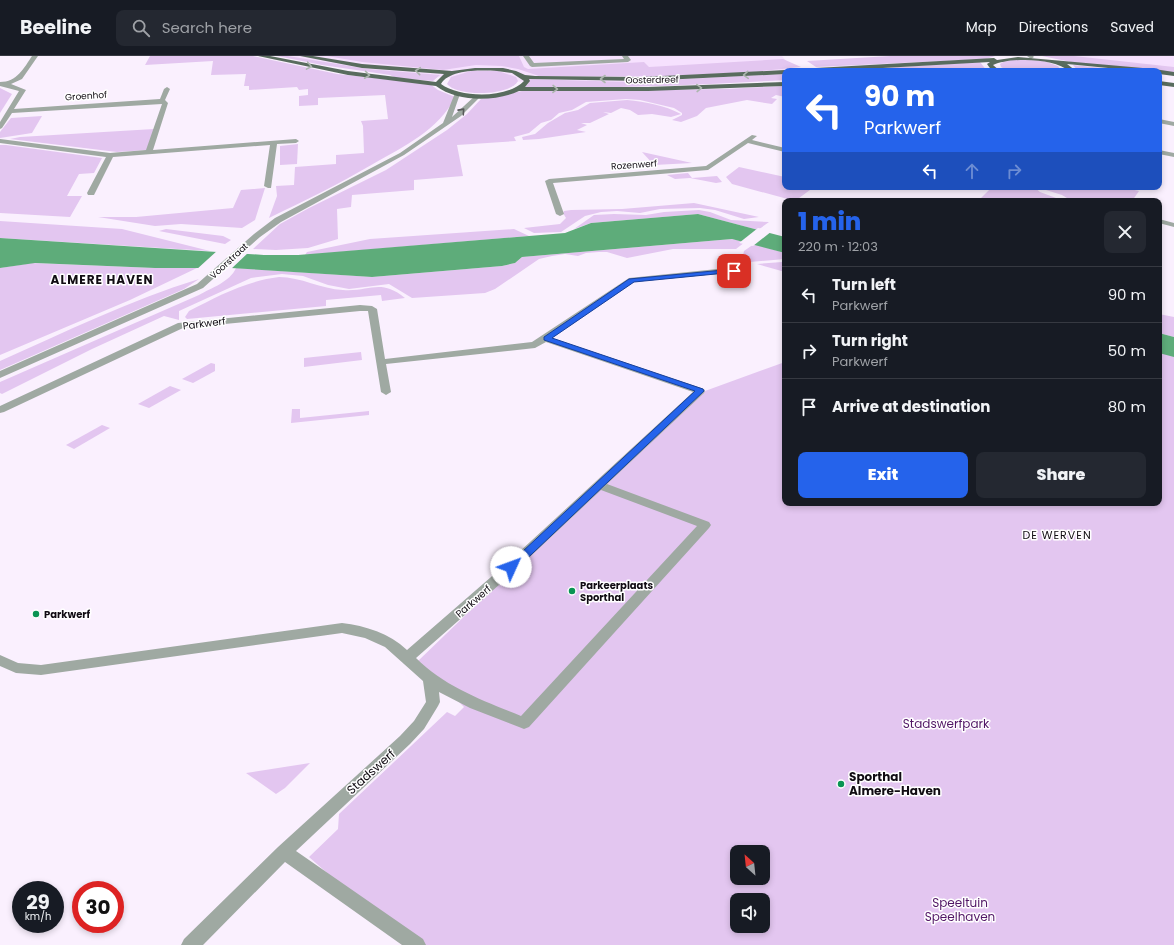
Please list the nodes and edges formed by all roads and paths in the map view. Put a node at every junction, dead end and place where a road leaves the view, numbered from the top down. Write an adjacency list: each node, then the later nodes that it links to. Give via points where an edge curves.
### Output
1 (35, 56): 20 (street, via 20,78)
2 (261, 56): 21 (main road, one-way to 21, via 348,72)
3 (303, 56): 16 (main road, one-way to 3, via 362,66)
4 (526, 56): 5 (street, via 532,65 628,60)
5 (625, 56)
6 (1015, 56): 7 (main road); 8 (main road)
7 (1031, 56): 9 (main road)
8 (994, 60): 10 (main road); 11 (main road, via 990,64)
9 (1059, 62): 12 (main road); 13 (main road)
10 (855, 68)
11 (993, 68)
12 (1071, 68)
13 (1128, 68)
14 (782, 72): 18 (main road, Oosterdreef, one-way to 18, via 642,79)
15 (1162, 72): 17 (main road)
16 (452, 73): 18 (main road, Oosterdreef, via 474,69 499,69); 21 (main road, via 441,78)
17 (1174, 74)
18 (524, 77): 25 (main road, via 527,81)
19 (1162, 83): 23 (main road)
20 (2, 84): 29 (street, via 23,90)
21 (438, 84): 26 (main road, Oosterdreef, via 441,88)
22 (782, 84): 25 (main road, Oosterdreef, one-way to 22, via 648,89)
23 (1174, 85)
24 (167, 89): 28 (street)
25 (520, 89): 27 (main road, Oosterdreef, via 498,95)
26 (457, 94): 27 (main road, Oosterdreef); 31 (street)
27 (478, 96): 31 (street, Voorstraat, one-way to 27)
28 (162, 101): 29 (street, Groenhof); 40 (street, via 165,103)
29 (11, 111): 33 (street)
30 (1162, 122): 32 (street)
31 (446, 124): 54 (street, Voorstraat, via 382,166 278,220 246,244 200,286)
32 (1174, 124)
33 (0, 127)
34 (754, 136): 37 (street, Rozenwerf)
35 (0, 141): 43 (street)
36 (296, 141): 38 (street)
37 (747, 141): 39 (street); 46 (street, Rozenwerf, via 708,168 550,181)
38 (274, 143): 40 (street); 44 (street)
39 (782, 149)
40 (149, 152): 43 (street)
41 (1162, 152): 42 (street)
42 (1173, 153)
43 (110, 155): 45 (street)
44 (268, 186)
45 (91, 193)
46 (560, 214)
47 (1162, 223): 48 (street)
48 (1174, 225)
49 (739, 259): 50 (street)
50 (731, 266)
51 (745, 269): 52 (street, via 632,280)
52 (546, 339): 53 (street, via 535,345); 57 (street, Parkwerf, via 700,391)
53 (380, 362): 55 (street, Parkwerf); 56 (street, Parkwerf, via 372,309 181,325)
54 (0, 375)
55 (386, 392)
56 (0, 410)
57 (599, 485): 58 (street, Parkwerf); 60 (street, via 705,525 524,723 458,696)
58 (406, 659): 59 (street, via 395,647 374,636 360,630 342,628 41,670 16,668); 60 (street)
59 (0, 660)
60 (430, 679): 61 (street, Stadswerf, via 433,702 412,733)
61 (284, 852): 62 (street, Stadswerf); 63 (street)
62 (190, 945)
63 (417, 945)

